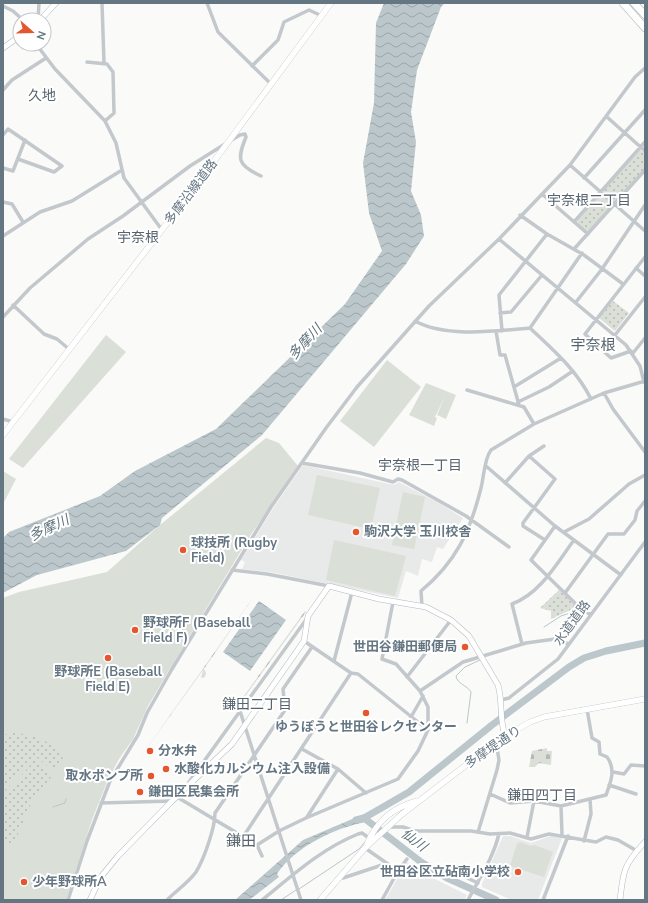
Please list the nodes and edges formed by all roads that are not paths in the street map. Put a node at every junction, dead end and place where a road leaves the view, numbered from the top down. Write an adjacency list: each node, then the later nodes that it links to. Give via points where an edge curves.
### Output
1 (56, 3): 9 (street)
2 (102, 3): 18 (street)
3 (207, 3): 19 (street, via 218,32)
4 (331, 3): 11 (main road, 多摩沿線道路)
5 (623, 3): 12 (highway)
6 (634, 3): 10 (highway)
7 (3, 6): 8 (street)
8 (15, 12)
9 (47, 12)
10 (645, 15)
11 (322, 16): 19 (street, via 309,10 284,22 278,40); 21 (main road, 多摩沿線道路)
12 (645, 28)
13 (12, 42): 14 (street)
14 (3, 48)
15 (42, 52): 16 (street)
16 (46, 58): 22 (street, via 12,80); 25 (street)
17 (87, 62): 18 (street)
18 (104, 62): 25 (street, via 113,72 114,92 114,113)
19 (252, 66): 21 (street)
20 (645, 68): 24 (street, via 635,77)
21 (272, 85): 29 (main road, 多摩沿線道路)
22 (3, 90)
23 (645, 110): 26 (street)
24 (607, 117): 26 (street); 34 (street)
25 (105, 121): 36 (street, via 114,138)
26 (624, 133): 31 (street); 39 (street)
27 (3, 136): 28 (street, via 8,129)
28 (25, 140): 33 (street); 33 (street, via 62,166 54,172)
29 (229, 142): 38 (street, via 245,134 240,158 249,170); 43 (street, via 190,166); 50 (main road, 多摩沿線道路)
30 (645, 142): 31 (street)
31 (641, 147): 32 (street); 40 (street)
32 (645, 150)
33 (18, 159): 35 (street, via 13,171)
34 (570, 165): 39 (street); 41 (street)
35 (3, 168)
36 (122, 170): 43 (street, via 124,178); 48 (street, via 72,201 40,212)
37 (645, 170): 44 (street)
38 (261, 176)
39 (584, 178): 40 (street)
40 (600, 192): 44 (street); 49 (street)
41 (542, 194): 46 (street); 49 (street)
42 (3, 202): 48 (street, via 12,204)
43 (142, 202): 50 (street); 68 (street, via 69,254)
44 (615, 204): 47 (street); 53 (street)
45 (645, 205): 47 (street)
46 (520, 215): 52 (street); 55 (street)
47 (633, 220): 51 (street); 60 (street)
48 (23, 222): 54 (street)
49 (574, 222): 53 (street)
50 (162, 230): 78 (main road, 多摩沿線道路)
51 (645, 231)
52 (547, 234): 56 (street); 59 (street)
53 (588, 234): 56 (street)
54 (3, 236)
55 (499, 239): 59 (street); 72 (street)
56 (574, 249): 57 (street)
57 (582, 253): 60 (street); 65 (street)
58 (645, 257): 61 (street)
59 (526, 261): 62 (street); 69 (street, via 499,295)
60 (602, 268): 64 (street); 67 (street)
61 (636, 268): 63 (street); 64 (street)
62 (542, 275): 65 (street); 69 (street, via 511,312)
63 (645, 276)
64 (623, 284): 71 (street)
65 (558, 288): 67 (street); 73 (street)
66 (645, 297): 76 (street)
67 (576, 302): 71 (street)
68 (13, 305): 70 (street); 78 (street, via 44,334 57,339)
69 (500, 313): 75 (street)
70 (3, 317)
71 (596, 319): 76 (street); 79 (street, via 585,334 611,358)
72 (415, 321): 74 (street, via 434,328 457,331); 95 (street, via 357,387)
73 (530, 328): 75 (street); 80 (street)
74 (496, 331): 75 (street); 83 (street, via 500,355 505,355)
75 (502, 331)
76 (615, 335): 79 (street)
77 (645, 340): 79 (street)
78 (70, 350): 89 (main road, 多摩沿線道路)
79 (632, 352): 82 (street, via 640,366)
80 (561, 358): 81 (street); 83 (street)
81 (573, 371): 86 (street); 87 (street)
82 (644, 381): 85 (street)
83 (514, 387): 87 (street)
84 (467, 390): 87 (street)
85 (604, 393): 86 (street); 93 (street, via 613,410)
86 (591, 399): 90 (street)
87 (518, 404): 90 (street, via 524,407)
88 (3, 419): 89 (street)
89 (14, 422): 91 (main road, 多摩沿線道路)
90 (534, 424): 96 (street, via 491,450)
91 (3, 435)
92 (544, 446): 94 (street)
93 (645, 452)
94 (529, 456): 98 (street); 100 (street, via 555,479)
95 (302, 463): 101 (street, via 360,473 393,482 402,480); 109 (street)
96 (486, 466): 98 (street); 101 (street)
97 (645, 475): 103 (street, via 629,484 589,519)
98 (505, 483): 100 (street)
99 (645, 501): 108 (street, via 624,534 608,534)
100 (534, 508): 102 (street); 104 (street, via 523,526)
101 (472, 520): 107 (street); 116 (street, via 443,572 421,591)
102 (555, 526): 103 (street); 104 (street)
103 (564, 532): 105 (street)
104 (545, 540): 111 (street, via 531,560)
105 (574, 540): 108 (street); 111 (street)
106 (645, 542): 110 (street, 水道道路)
107 (509, 547)
108 (594, 554): 110 (street); 114 (street)
109 (232, 570): 112 (street); 155 (street, via 147,713)
110 (621, 574): 117 (street, 水道道路)
111 (547, 576): 114 (street); 121 (street, via 526,598 512,604)
112 (329, 586): 113 (street); 118 (street)
113 (352, 592): 115 (street); 125 (street)
114 (565, 593): 117 (street)
115 (393, 602): 116 (street); 127 (street, via 382,659 396,664)
116 (422, 607): 119 (street)
117 (591, 615): 122 (street, 水道道路)
118 (308, 616): 120 (street); 133 (street)
119 (451, 620): 124 (street, via 469,636); 127 (street)
120 (304, 641): 123 (street); 135 (street)
121 (522, 644): 122 (street, via 555,639); 124 (street)
122 (569, 644): 131 (street, 水道道路, via 558,659 509,698)
123 (312, 647): 125 (street); 140 (street, via 283,689 285,710)
124 (482, 656): 128 (street, via 463,662); 131 (street, via 498,685)
125 (334, 661): 126 (street)
126 (351, 673): 134 (street, via 358,674); 139 (street)
127 (407, 677): 128 (street)
128 (420, 691): 129 (street)
129 (423, 696): 134 (street); 136 (street, via 428,707)
130 (645, 699): 132 (main road, 多摩堤通り)
131 (501, 700): 137 (street)
132 (586, 709): 137 (main road, 多摩堤通り, via 536,720); 143 (street, via 592,736 599,742 600,754 609,759)
133 (240, 711): 135 (street); 145 (street)
134 (411, 717): 136 (street)
135 (245, 727): 140 (street); 145 (street, via 232,744)
136 (428, 730): 146 (street, via 418,752 398,779)
137 (504, 733): 138 (main road, 多摩堤通り)
138 (496, 742): 147 (street, via 499,760); 152 (main road, 多摩堤通り)
139 (302, 748): 142 (street); 151 (street)
140 (254, 755): 151 (street); 158 (street, via 215,812)
141 (645, 766): 143 (street, via 631,764 624,774)
142 (338, 769): 146 (street); 157 (street)
143 (613, 772): 144 (street)
144 (609, 785): 148 (street); 150 (street, via 604,797)
145 (185, 790): 149 (street)
146 (366, 793): 157 (street)
147 (490, 794): 154 (street, via 510,803); 161 (street)
148 (636, 794)
149 (177, 797): 153 (street); 158 (street)
150 (590, 799): 156 (street); 168 (street, via 591,814)
151 (269, 800): 160 (street); 165 (street)
152 (421, 800): 159 (main road, 多摩堤通り); 167 (main road, 多摩堤通り, via 385,816)
153 (172, 801): 155 (street); 183 (street, via 105,871)
154 (534, 801): 156 (street); 166 (street)
155 (101, 803): 182 (street)
156 (561, 806): 163 (street)
157 (306, 818): 160 (street)
158 (215, 820): 165 (street); 184 (street, via 196,872)
159 (387, 826): 161 (street, via 415,831); 171 (main road, 多摩堤通り)
160 (279, 831): 170 (street); 178 (street)
161 (478, 832): 162 (street)
162 (499, 834): 166 (street, via 510,833); 180 (street, via 496,846)
163 (562, 835): 164 (street); 166 (street)
164 (568, 836): 168 (street); 190 (street)
165 (243, 837): 170 (street)
166 (527, 837)
167 (370, 838): 171 (main road, 多摩堤通り); 178 (street, via 361,833 352,836 309,861)
168 (584, 841): 172 (street, via 596,842 606,837 613,838)
169 (645, 842): 172 (street)
170 (257, 845): 173 (street)
171 (365, 848): 175 (street); 179 (main road, 多摩堤通り)
172 (637, 850): 191 (street, via 622,877)
173 (262, 856)
174 (407, 859): 176 (street)
175 (385, 864): 176 (street); 179 (street, via 343,878)
176 (398, 871): 188 (street)
177 (457, 874): 180 (street)
178 (294, 875): 185 (street); 186 (street)
179 (341, 876): 187 (main road, 多摩堤通り)
180 (477, 884): 181 (street)
181 (469, 897): 189 (street)
182 (68, 900)
183 (90, 900)
184 (167, 900)
185 (262, 900)
186 (301, 900)
187 (320, 900)
188 (382, 900)
189 (475, 900)
190 (543, 900)
191 (620, 900)

